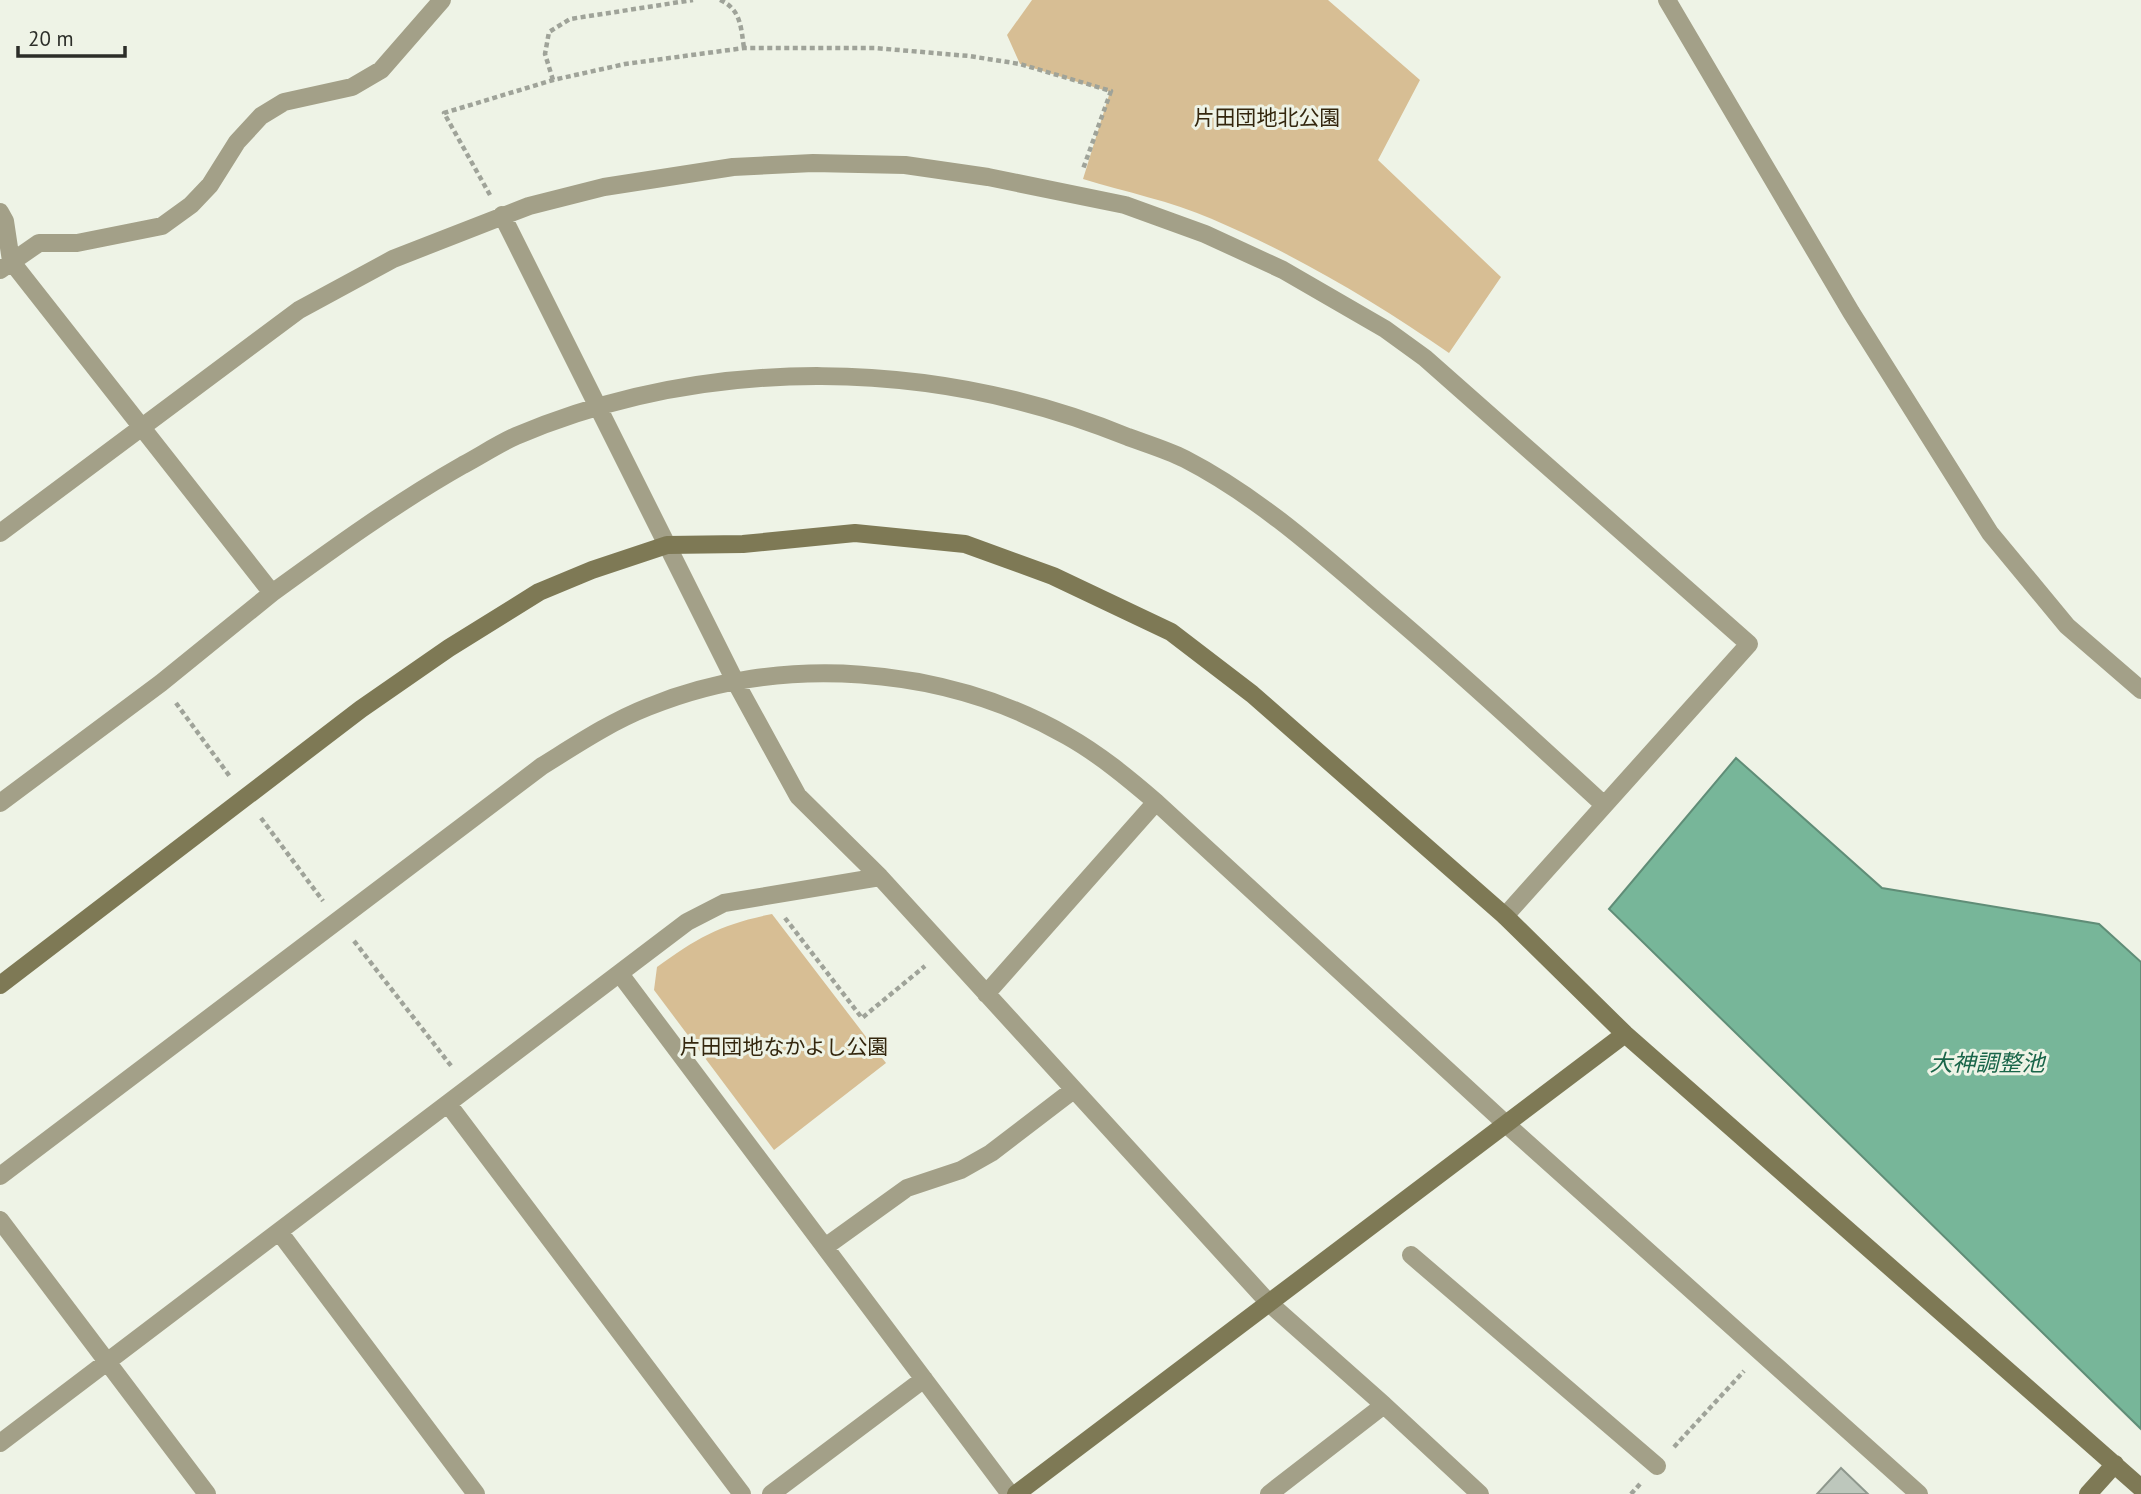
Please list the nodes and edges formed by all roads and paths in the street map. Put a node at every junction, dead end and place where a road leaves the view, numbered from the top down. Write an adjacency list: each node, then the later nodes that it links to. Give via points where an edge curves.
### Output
1 (442, 0): 10 (street, via 381,70 352,87 284,102 261,116 237,142 210,185 162,226 77,243 39,243)
2 (693, 0): 6 (path, via 558,24 549,32 545,54)
3 (720, 0): 5 (path, via 740,20)
4 (1667, 0): 18 (street, via 1850,312 1990,533 2067,626)
5 (744, 48): 6 (path, via 625,64); 7 (path, via 875,48 969,56 1020,64 1111,92)
6 (553, 80): 9 (path, via 444,113)
7 (1075, 193): 9 (street, via 905,165 813,163 733,167 604,187); 22 (street, via 1125,205 1205,234 1283,270 1385,330 1425,358 1749,644)
8 (0, 212): 10 (street, via 5,221)
9 (502, 215): 11 (street); 12 (street, via 393,259 299,310)
10 (6, 266): 12 (street)
11 (596, 405): 14 (street); 15 (street, via 512,438 432,483); 22 (street, via 721,383 824,376 945,385 1071,414 1185,459 1302,537)
12 (140, 427): 13 (street); 15 (street)
13 (0, 533)
14 (667, 545): 16 (street); 19 (street, via 539,592 494,618 361,709); 25 (street, via 743,544 855,533 965,544 1053,576 1171,632 1252,694)
15 (272, 593): 17 (street)
16 (735, 681): 20 (street, via 883,675 990,701 1068,736); 23 (street, via 798,796); 26 (street, via 650,706 599,731 481,809)
17 (161, 683): 19 (path); 21 (street)
18 (2141, 690)
19 (246, 797): 26 (path); 29 (street)
20 (1156, 802): 30 (street); 35 (street)
21 (0, 803)
22 (1603, 804): 25 (street)
23 (880, 877): 24 (street); 27 (street)
24 (767, 895): 27 (path, via 862,1018); 28 (street, via 724,903 687,922)
25 (1506, 916): 31 (street)
26 (338, 920): 32 (path); 36 (street)
27 (945, 950): 30 (street)
28 (620, 974): 32 (street); 39 (street)
29 (0, 985)
30 (986, 994): 33 (street)
31 (1625, 1034): 35 (street); 46 (street)
32 (468, 1089): 34 (street)
33 (1072, 1090): 39 (street, via 991,1153 961,1170 907,1188); 41 (street)
34 (448, 1104): 38 (street); 52 (street)
35 (1506, 1124): 41 (street); 57 (street)
36 (0, 1176)
37 (0, 1220): 42 (street)
38 (280, 1233): 42 (street); 51 (street)
39 (825, 1247): 43 (street)
40 (1411, 1255): 47 (street)
41 (1269, 1303): 44 (street); 55 (street)
42 (107, 1361): 45 (street); 50 (street)
43 (924, 1379): 53 (street); 54 (street)
44 (1384, 1405): 49 (street); 56 (street)
45 (0, 1443)
46 (2115, 1464): 48 (street); 58 (street)
47 (1657, 1466)
48 (2141, 1488)
49 (1275, 1492)
50 (207, 1494)
51 (475, 1494)
52 (742, 1494)
53 (771, 1494)
54 (1010, 1494)
55 (1016, 1494)
56 (1479, 1494)
57 (1919, 1494)
58 (2088, 1494)

